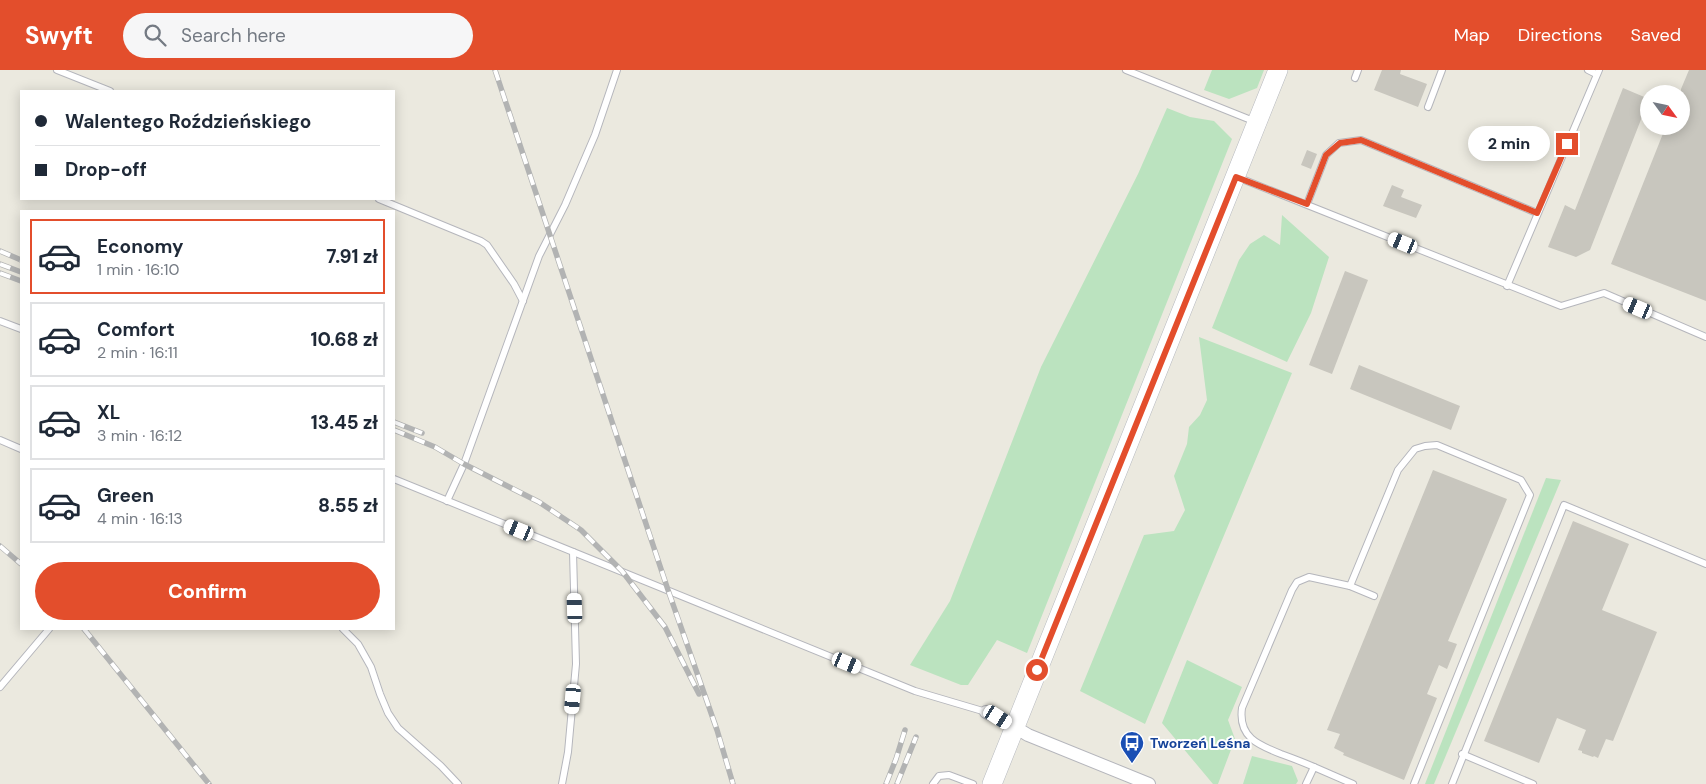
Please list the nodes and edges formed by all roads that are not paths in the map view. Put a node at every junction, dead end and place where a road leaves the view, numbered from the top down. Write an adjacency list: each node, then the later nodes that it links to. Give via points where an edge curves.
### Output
1 (57, 70): 10 (lane)
2 (617, 70): 18 (lane, via 595,136 539,256)
3 (1126, 70): 12 (lane)
4 (1278, 70): 12 (street)
5 (1358, 70): 9 (lane)
6 (1442, 70): 11 (lane)
7 (1588, 70): 8 (lane)
8 (1598, 72): 16 (lane)
9 (1355, 78)
10 (107, 90)
11 (1428, 107)
12 (1257, 122): 13 (street)
13 (1236, 177): 15 (lane); 34 (street)
14 (381, 200): 18 (lane, via 487,245)
15 (1307, 204): 16 (lane, via 1326,155 1340,143 1361,140); 17 (lane)
16 (1537, 213): 17 (lane)
17 (1507, 286): 21 (lane, via 1561,306 1604,293)
18 (523, 300): 25 (lane, via 464,464)
19 (0, 321): 20 (lane)
20 (20, 329)
21 (1706, 337)
22 (0, 440): 23 (lane)
23 (20, 449)
24 (395, 479): 25 (lane)
25 (447, 501): 26 (lane)
26 (573, 552): 33 (lane, via 915,691); 38 (lane, via 576,664)
27 (1706, 564): 35 (lane, via 1564,505)
28 (1350, 586): 29 (lane); 36 (lane, via 1309,577 1297,582 1242,708 1245,730 1259,745); 45 (lane, via 1398,470 1416,449 1437,445 1521,480 1530,495)
29 (1374, 596)
30 (48, 630): 32 (lane)
31 (344, 630): 37 (lane, via 358,644 371,667 388,713 398,728)
32 (0, 688)
33 (986, 712): 34 (street)
34 (1014, 727): 41 (street); 42 (street)
35 (1462, 754): 46 (lane); 47 (lane)
36 (1314, 766): 43 (lane); 44 (lane)
37 (458, 784)
38 (562, 784)
39 (933, 784): 40 (lane, via 939,776 949,775)
40 (973, 784)
41 (992, 784)
42 (1149, 784)
43 (1306, 784)
44 (1353, 784)
45 (1414, 784)
46 (1452, 784)
47 (1533, 784)

